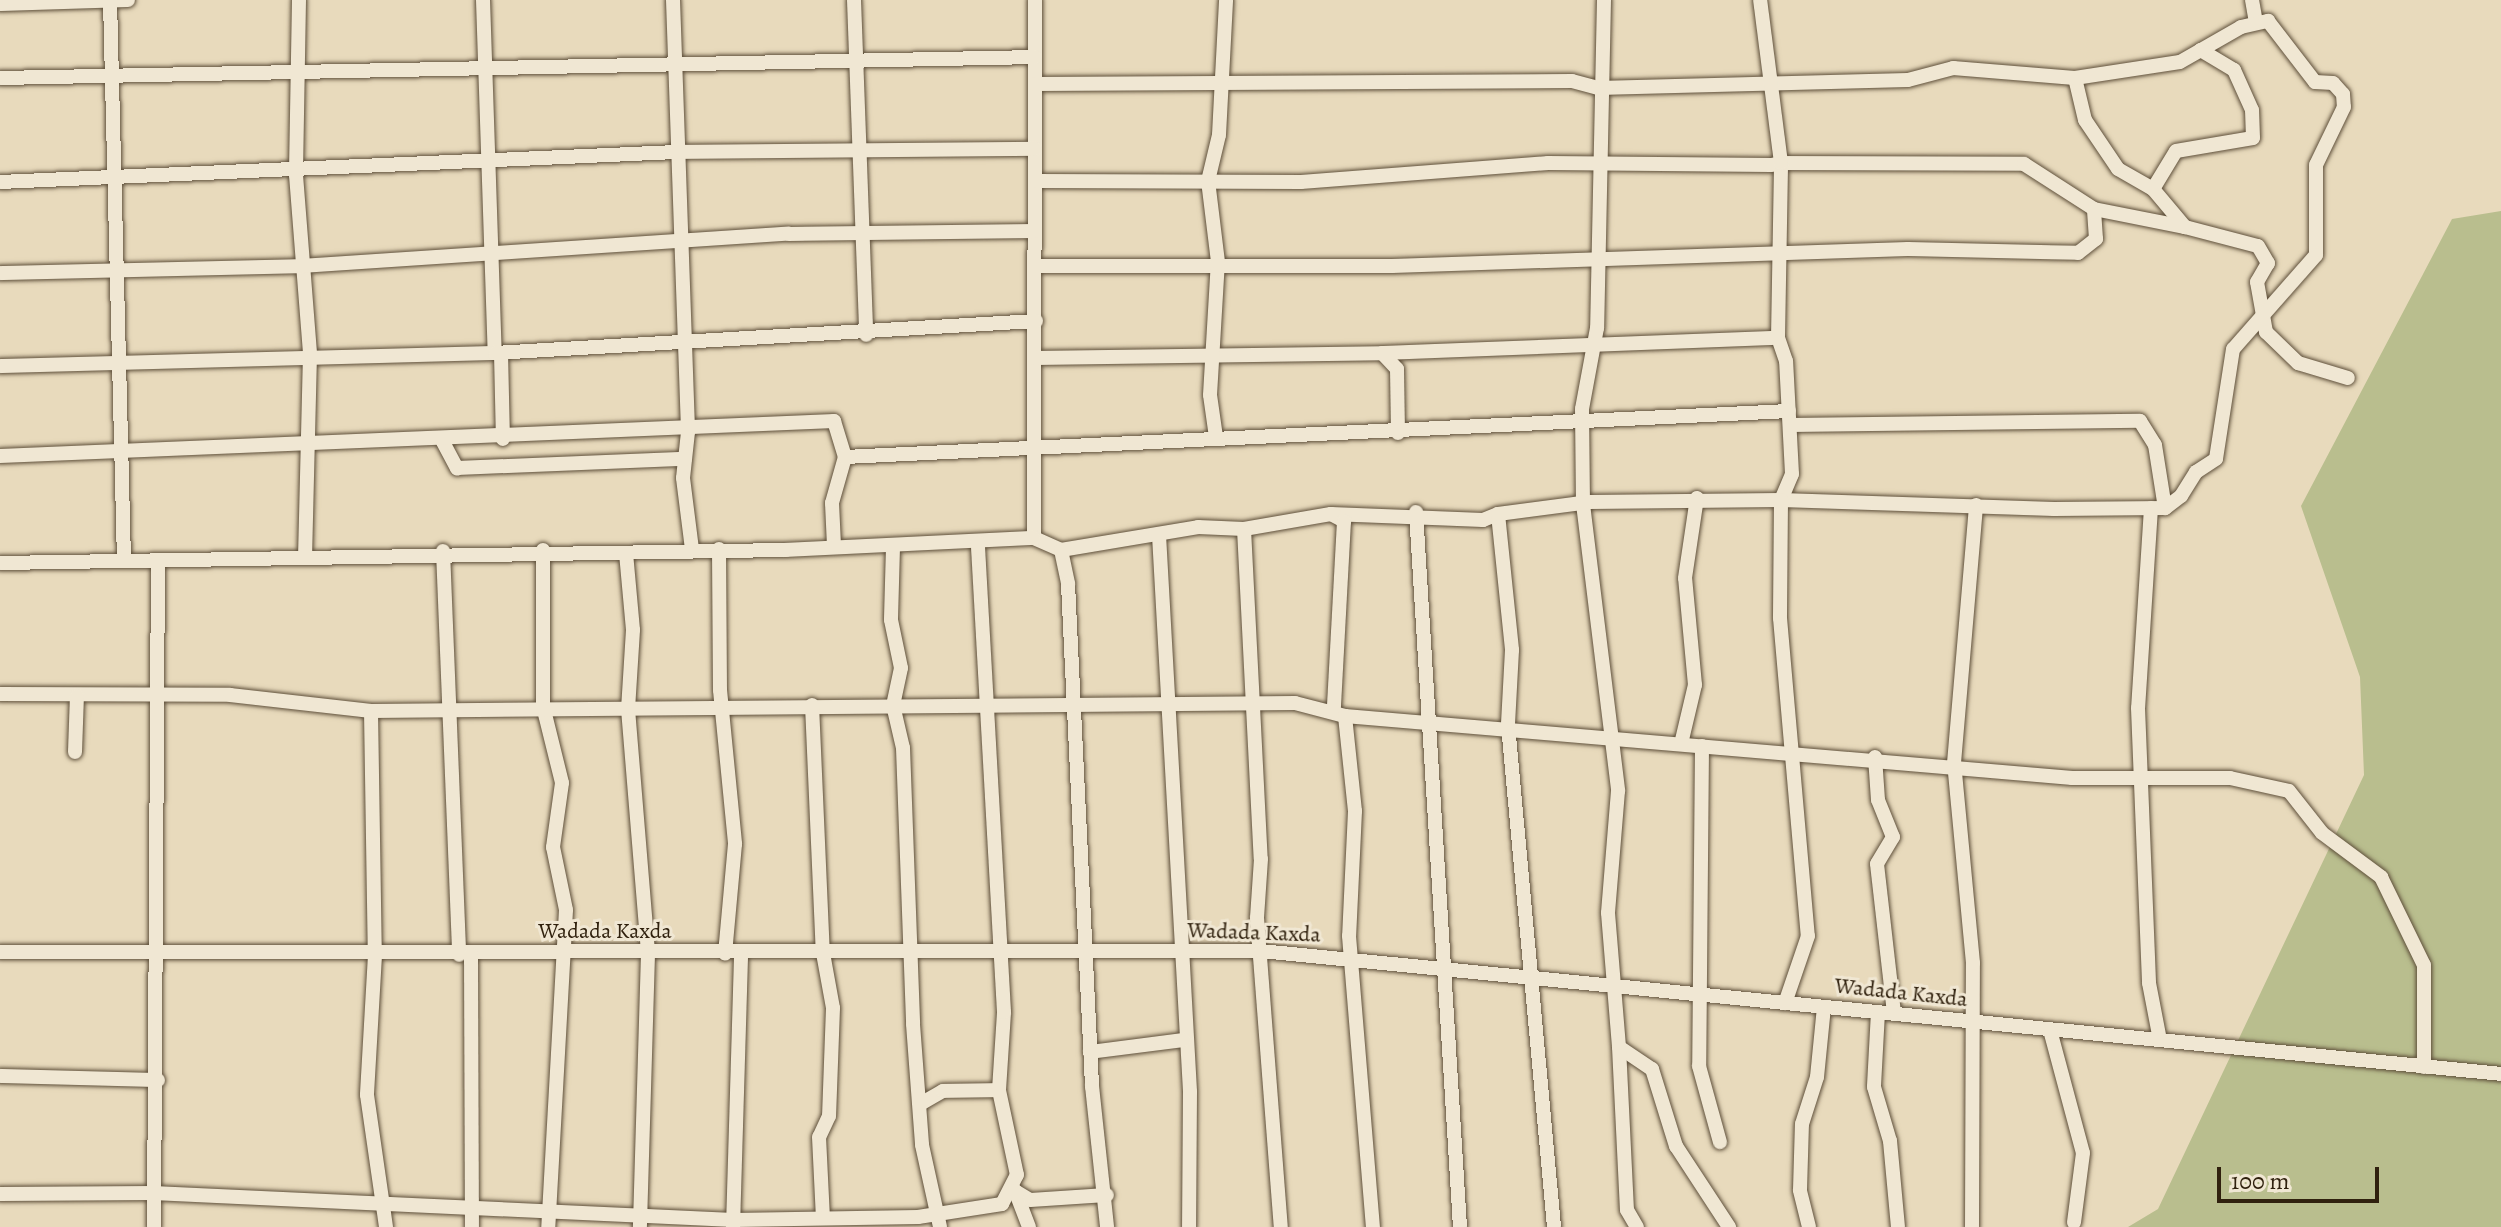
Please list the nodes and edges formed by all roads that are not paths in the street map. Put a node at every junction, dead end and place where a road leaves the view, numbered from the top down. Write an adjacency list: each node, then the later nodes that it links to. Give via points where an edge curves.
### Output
1 (110, 0): 2 (street); 12 (street); 20 (street)
2 (128, 0)
3 (299, 0): 19 (street)
4 (483, 0): 18 (street)
5 (673, 0): 17 (street)
6 (854, 0): 16 (street)
7 (1035, 0): 15 (street)
8 (1226, 0): 25 (street)
9 (1604, 0): 26 (street)
10 (1760, 0): 23 (street, via 1762,55)
11 (2252, 0): 13 (street)
12 (0, 4)
13 (2256, 22): 14 (street); 52 (street, via 2268,21 2315,82 2333,83 2344,107 2316,165 2316,255)
14 (2201, 50): 22 (street, via 2158,68); 38 (street, via 2234,70 2252,110 2253,138 2176,151)
15 (1035, 57): 16 (street); 24 (street)
16 (854, 61): 17 (street); 27 (street)
17 (672, 64): 18 (street); 29 (street)
18 (483, 68): 19 (street); 30 (street)
19 (298, 72): 20 (street); 33 (street)
20 (112, 76): 21 (street); 34 (street)
21 (0, 78)
22 (2075, 78): 23 (street, via 1953,68 1908,80); 38 (street, via 2085,120 2118,169)
23 (1774, 82): 26 (street); 31 (street)
24 (1035, 84): 25 (street); 28 (street)
25 (1220, 86): 26 (street, via 1572,81); 36 (street)
26 (1598, 88): 32 (street)
27 (857, 148): 28 (street); 29 (street); 42 (street)
28 (1035, 149): 35 (street)
29 (676, 152): 30 (street); 43 (street)
30 (486, 160): 33 (street); 44 (street)
31 (1781, 163): 32 (street); 39 (street, via 2024,164); 45 (street)
32 (1596, 166): 36 (street); 46 (street)
33 (296, 175): 34 (street); 48 (street)
34 (114, 180): 37 (street); 50 (street)
35 (1037, 181): 36 (street); 41 (street)
36 (1208, 181): 47 (street)
37 (0, 182)
38 (2153, 189): 40 (street)
39 (2094, 209): 40 (street); 45 (street, via 2096,239 2078,253)
40 (2185, 227): 52 (street, via 2258,246 2268,263 2257,282)
41 (1035, 231): 42 (street); 49 (street)
42 (861, 233): 43 (street); 54 (street)
43 (680, 245): 44 (street); 57 (street)
44 (489, 251): 48 (street); 58 (street)
45 (1780, 255): 46 (street); 55 (street)
46 (1597, 256): 47 (street, via 1392,266); 56 (street)
47 (1218, 262): 49 (street); 61 (street)
48 (301, 266): 50 (street); 60 (street)
49 (1036, 266): 53 (street)
50 (114, 270): 51 (street); 63 (street)
51 (0, 273)
52 (2261, 309): 65 (street, via 2266,332 2298,363); 83 (street, via 2233,349 2216,459)
53 (1036, 321): 54 (street); 62 (street)
54 (866, 335): 57 (street)
55 (1778, 338): 56 (street); 66 (street)
56 (1594, 341): 59 (street); 67 (street)
57 (685, 343): 58 (street); 68 (street)
58 (498, 353): 60 (street); 71 (street)
59 (1382, 353): 61 (street); 69 (street, via 1397,369)
60 (310, 354): 63 (street); 73 (street)
61 (1211, 356): 62 (street); 70 (street)
62 (1035, 358): 74 (street)
63 (120, 361): 64 (street); 76 (street)
64 (0, 366)
65 (2348, 378)
66 (1790, 418): 67 (street); 80 (street, via 1792,474); 83 (street, via 2140,421 2155,445)
67 (1583, 423): 69 (street); 81 (street)
68 (688, 432): 71 (street); 77 (street, via 834,421); 78 (street)
69 (1398, 433): 70 (street)
70 (1216, 437): 74 (street)
71 (503, 439): 72 (street)
72 (443, 442): 73 (street); 78 (street, via 457,468)
73 (304, 448): 76 (street); 99 (street)
74 (1034, 449): 77 (street); 89 (street)
75 (0, 456): 76 (street)
76 (120, 456): 100 (street)
77 (845, 457): 91 (street, via 832,503)
78 (685, 459): 93 (street)
79 (1697, 498): 80 (street); 81 (street); 121 (street, via 1685,578 1695,685)
80 (1781, 500): 82 (street); 123 (street)
81 (1583, 504): 86 (street); 120 (street)
82 (1976, 505): 83 (street); 126 (street)
83 (2158, 508): 127 (street)
84 (1416, 512): 85 (street); 86 (street, via 1483,520); 118 (street, via 1428,630)
85 (1331, 514): 87 (street); 117 (street, via 1344,521 1346,545 1336,576 1343,612)
86 (1498, 514): 119 (street, via 1512,650)
87 (1244, 529): 88 (street); 106 (street, via 1251,561)
88 (1159, 535): 96 (street); 107 (street)
89 (1034, 538): 90 (street); 96 (street)
90 (978, 543): 92 (street); 110 (street)
91 (834, 545): 92 (street); 94 (street)
92 (893, 547): 109 (street, via 891,620 901,668)
93 (692, 549): 94 (street); 98 (street)
94 (719, 549): 114 (street)
95 (543, 550): 97 (street); 98 (street); 113 (street)
96 (1061, 550): 111 (street)
97 (443, 551): 99 (street); 112 (street)
98 (626, 553): 115 (street, via 633,630)
99 (305, 558): 101 (street)
100 (124, 560): 101 (street); 102 (street)
101 (158, 560): 104 (street)
102 (0, 563)
103 (0, 694): 105 (street)
104 (157, 695): 105 (street); 116 (street, via 230,695); 141 (street)
105 (77, 696): 124 (street)
106 (1248, 702): 107 (street); 117 (street); 128 (street)
107 (1165, 703): 111 (street); 132 (street)
108 (812, 705): 109 (street); 114 (street); 133 (street)
109 (893, 705): 110 (street); 134 (street, via 903,748)
110 (989, 705): 111 (street); 130 (street)
111 (1079, 705): 131 (street)
112 (452, 706): 113 (street); 116 (street); 140 (street)
113 (543, 706): 115 (street); 135 (street, via 562,783 553,847 565,897)
114 (725, 706): 115 (street); 137 (street, via 735,844)
115 (628, 709): 136 (street)
116 (371, 711): 139 (street)
117 (1340, 712): 118 (street); 142 (street, via 1355,811)
118 (1427, 721): 119 (street); 143 (street)
119 (1508, 725): 120 (street); 144 (street)
120 (1611, 741): 121 (street); 145 (street, via 1618,791 1608,913)
121 (1681, 744): 122 (street)
122 (1702, 746): 123 (street); 146 (street)
123 (1788, 750): 125 (street); 147 (street, via 1808,936)
124 (75, 752)
125 (1875, 757): 126 (street); 150 (street, via 1878,800 1893,837 1877,864)
126 (1954, 763): 127 (street, via 2072,778); 151 (street, via 1970,892)
127 (2141, 774): 154 (street, via 2149,983); 157 (street, via 2230,778 2289,791 2322,833 2381,877 2424,965)
128 (1261, 951): 132 (street, Wadada Kaxda); 142 (street, Wadada Kaxda); 185 (street)
129 (0, 952): 141 (street, Wadada Kaxda)
130 (999, 952): 131 (street, Wadada Kaxda); 134 (street, Wadada Kaxda); 161 (street, via 1004,1012)
131 (1085, 952): 132 (street, Wadada Kaxda); 156 (street)
132 (1183, 952): 153 (street)
133 (823, 953): 134 (street, Wadada Kaxda); 138 (street, Wadada Kaxda); 172 (street, via 833,1008 829,1116 819,1137)
134 (912, 953): 162 (street)
135 (560, 954): 136 (street, Wadada Kaxda); 140 (street, Wadada Kaxda); 170 (street)
136 (648, 954): 137 (street, Wadada Kaxda); 173 (street)
137 (725, 954): 138 (street, Wadada Kaxda)
138 (741, 954): 175 (street)
139 (375, 955): 140 (street, Wadada Kaxda); 141 (street, Wadada Kaxda); 168 (street, via 367,1095)
140 (465, 955): 169 (street)
141 (160, 956): 160 (street)
142 (1352, 961): 143 (street, Wadada Kaxda); 186 (street)
143 (1444, 970): 144 (street, Wadada Kaxda); 187 (street)
144 (1529, 978): 145 (street, Wadada Kaxda); 188 (street)
145 (1619, 987): 146 (street, Wadada Kaxda); 155 (street)
146 (1704, 995): 147 (street, Wadada Kaxda); 163 (street, via 1699,1066)
147 (1785, 1003): 148 (street, Wadada Kaxda)
148 (1824, 1007): 149 (street, Wadada Kaxda); 191 (street, via 1820,1065 1802,1124 1800,1190)
149 (1878, 1012): 150 (street, Wadada Kaxda); 192 (street, via 1874,1087 1890,1141)
150 (1894, 1014): 151 (street, Wadada Kaxda)
151 (1970, 1022): 152 (street, Wadada Kaxda); 193 (street, via 1977,1151)
152 (2050, 1030): 154 (street, Wadada Kaxda); 174 (street, via 2083,1153)
153 (1184, 1040): 156 (street); 184 (street)
154 (2160, 1040): 157 (street, Wadada Kaxda)
155 (1619, 1047): 189 (street, via 1627,1210); 190 (street, via 1652,1069 1676,1146)
156 (1090, 1052): 167 (street)
157 (2424, 1067): 158 (street, Wadada Kaxda)
158 (2501, 1074)
159 (0, 1076): 160 (street)
160 (158, 1080): 165 (street)
161 (999, 1090): 162 (street, via 943,1091); 164 (street)
162 (922, 1103): 171 (street)
163 (1720, 1142)
164 (1015, 1191): 167 (street, via 1030,1200); 171 (street, via 1002,1204); 182 (street)
165 (153, 1193): 166 (street); 168 (street); 177 (street)
166 (0, 1194)
167 (1107, 1195): 183 (street)
168 (386, 1209): 169 (street); 178 (street)
169 (474, 1210): 170 (street); 179 (street)
170 (548, 1210): 173 (street); 180 (street)
171 (934, 1212): 176 (street); 181 (street)
172 (823, 1218): 175 (street); 176 (street)
173 (639, 1220): 175 (street)
174 (2074, 1222)
175 (733, 1224)
176 (854, 1224)
177 (154, 1227)
178 (386, 1227)
179 (472, 1227)
180 (548, 1227)
181 (940, 1227)
182 (1029, 1227)
183 (1107, 1227)
184 (1189, 1227)
185 (1281, 1227)
186 (1373, 1227)
187 (1460, 1227)
188 (1554, 1227)
189 (1637, 1227)
190 (1729, 1227)
191 (1809, 1227)
192 (1898, 1227)
193 (1972, 1227)

